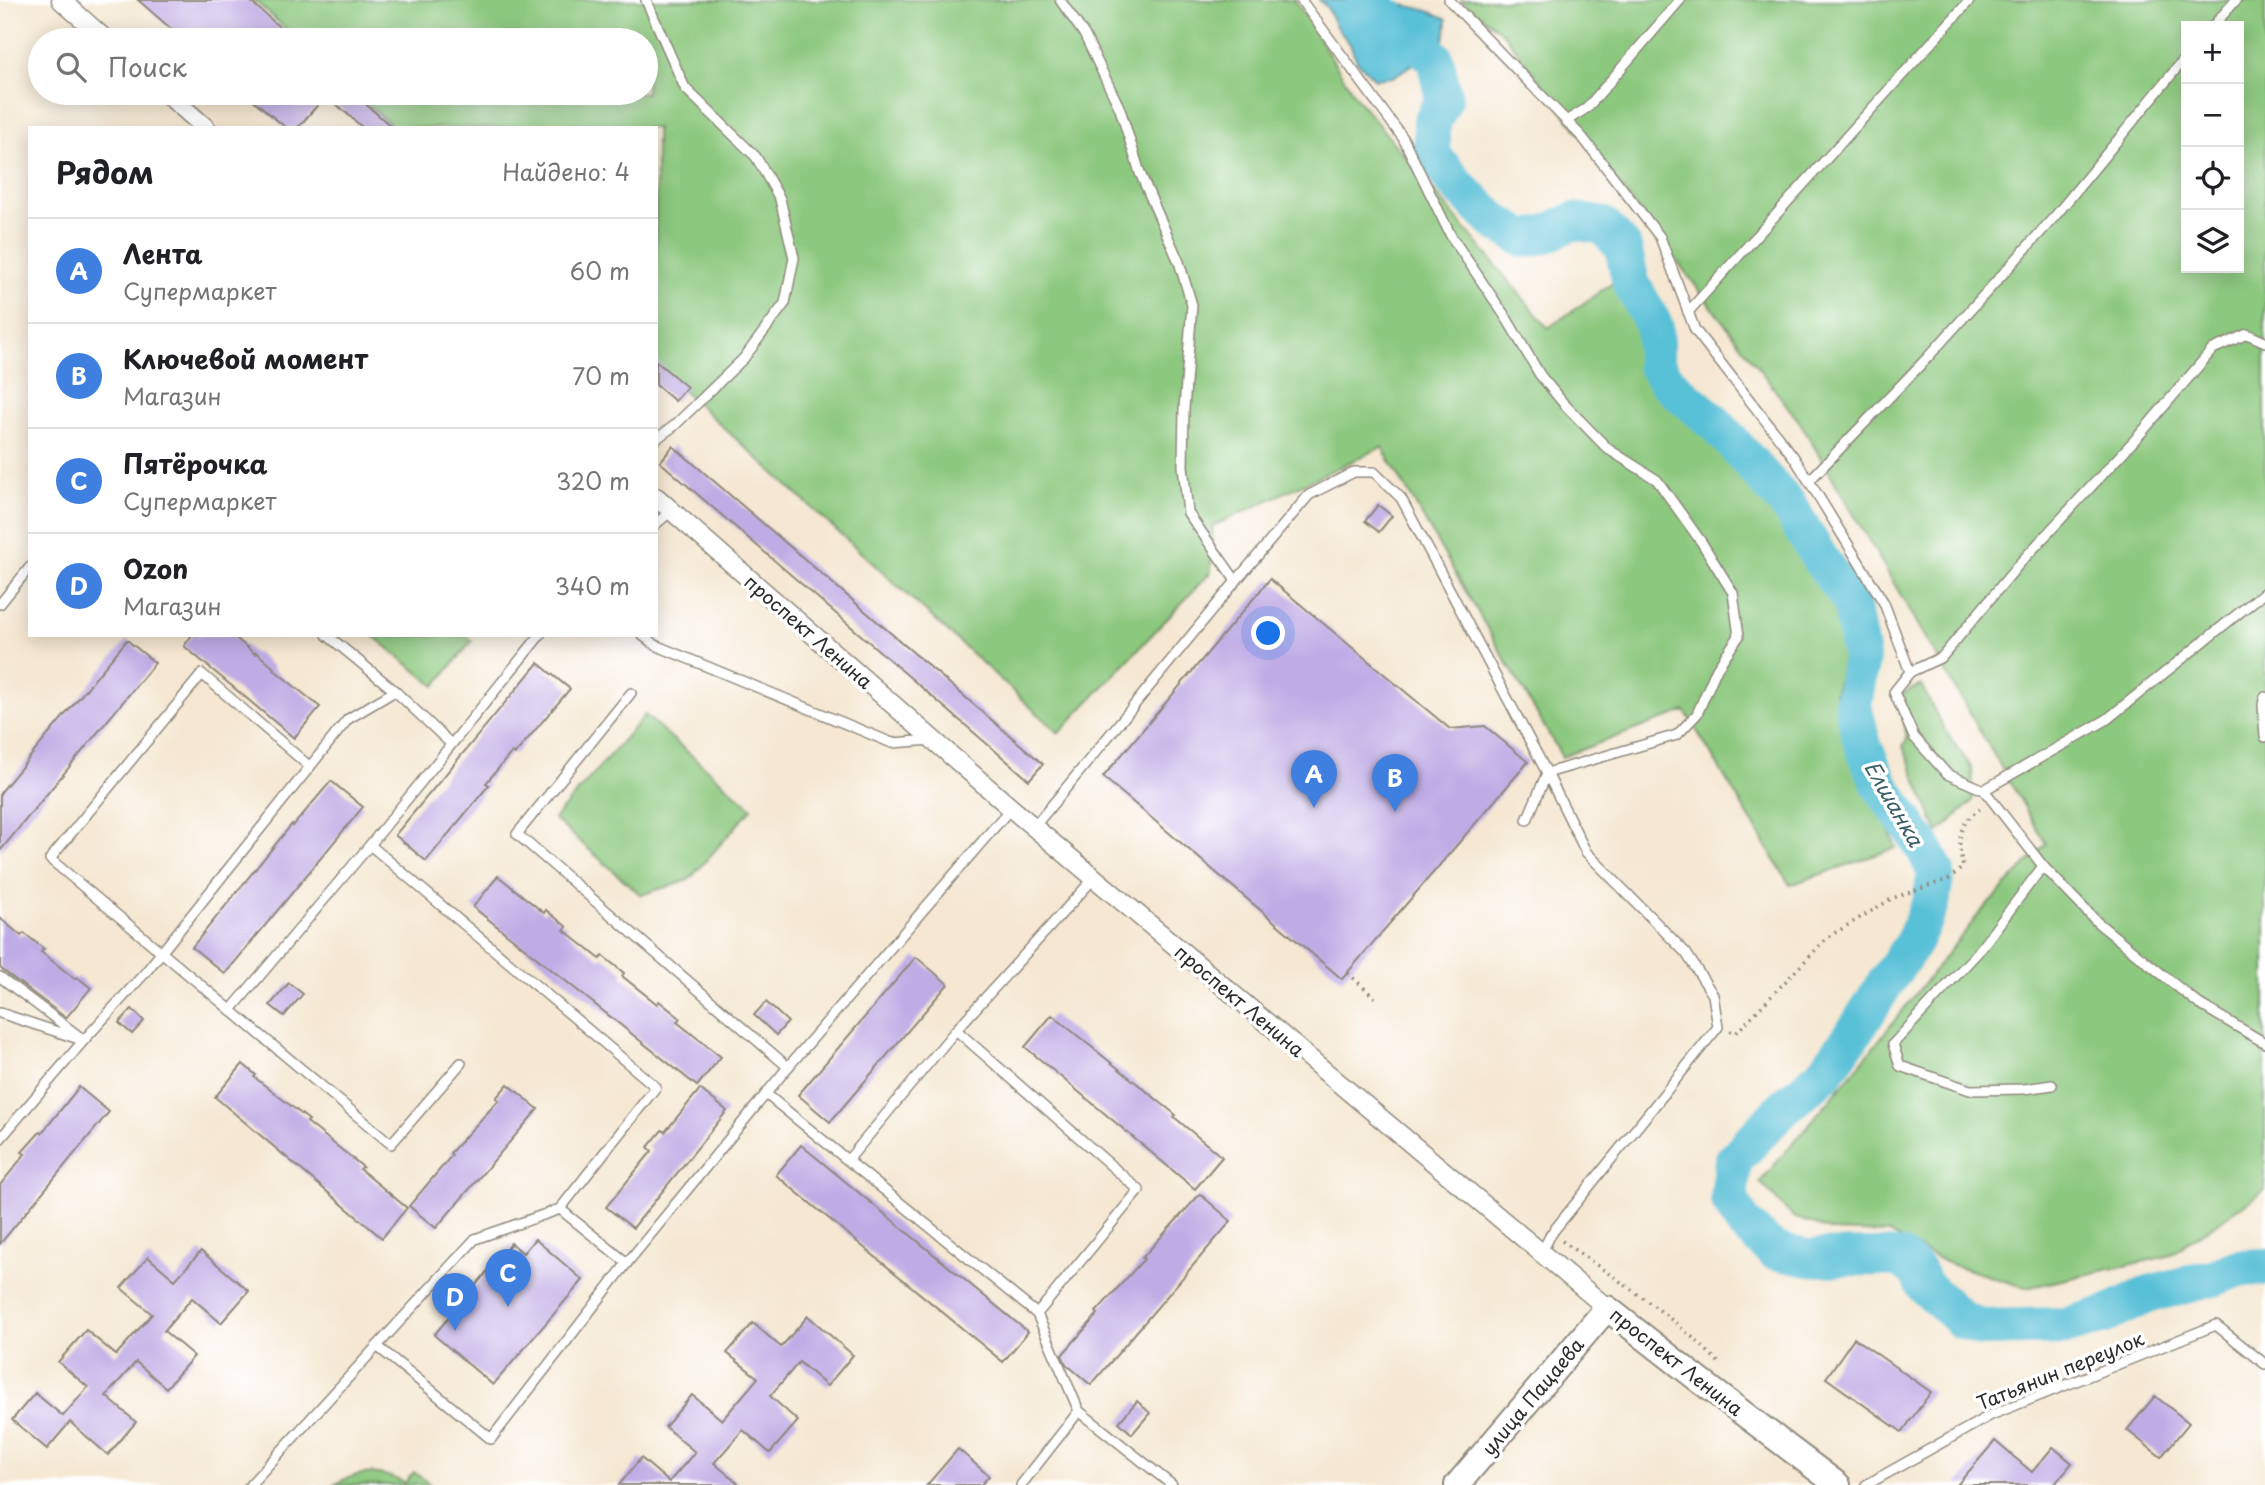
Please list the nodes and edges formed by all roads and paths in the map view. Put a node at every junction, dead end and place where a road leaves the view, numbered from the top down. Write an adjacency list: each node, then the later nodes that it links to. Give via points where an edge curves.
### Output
1 (61, 0): 10 (street)
2 (646, 0): 17 (lane, via 685,88 756,158 780,199 794,258 785,303 744,358)
3 (1060, 0): 23 (lane, via 1084,34 1120,109 1140,173 1179,262 1192,305 1183,466 1188,513)
4 (1301, 0): 37 (lane, via 1403,138 1451,236 1540,375 1608,449 1657,480 1733,593 1739,636 1717,668 1697,714 1677,735)
5 (1449, 0): 13 (lane)
6 (1681, 0): 13 (lane, via 1587,108)
7 (1970, 0): 15 (lane)
8 (2236, 0): 9 (lane)
9 (2217, 21)
10 (92, 28)
11 (2181, 63): 18 (lane, via 2056,215)
12 (180, 105): 14 (street)
13 (1566, 121): 15 (lane, via 1660,237)
14 (204, 126)
15 (1688, 312): 18 (lane, via 1695,330)
16 (2265, 342): 29 (lane, via 2247,334 2213,348 1942,657)
17 (658, 438)
18 (1809, 481): 29 (lane, via 1884,603)
19 (658, 499): 20 (street, проспект Ленина)
20 (672, 510): 21 (lane); 34 (street, проспект Ленина)
21 (658, 522)
22 (28, 569): 25 (lane)
23 (1236, 581): 37 (lane, via 1309,495 1354,472 1374,472 1401,498); 41 (lane)
24 (2265, 593): 38 (lane, via 2106,720)
25 (0, 604)
26 (329, 637): 30 (lane)
27 (538, 637): 35 (lane)
28 (645, 637): 34 (lane, via 892,743)
29 (1910, 672): 38 (lane, via 1894,692 1914,737 1947,774)
30 (394, 691): 35 (lane); 36 (lane, via 348,719)
31 (631, 693): 56 (lane, via 517,834)
32 (2265, 697): 33 (lane)
33 (2265, 737)
34 (934, 740): 39 (street, проспект Ленина)
35 (451, 744): 42 (lane)
36 (309, 766): 45 (lane); 45 (lane, via 202,674 50,859)
37 (1547, 773): 40 (lane); 51 (lane, via 1586,852 1686,953 1713,995)
38 (1987, 794): 43 (lane); 51 (path, via 1987,805 1962,829 1958,842 1963,867 1949,879 1893,898 1828,937 1736,1034)
39 (1011, 808): 41 (street, проспект Ленина); 56 (lane)
40 (1527, 820)
41 (1034, 827): 44 (street, проспект Ленина)
42 (370, 845): 49 (lane); 61 (lane, via 656,1087)
43 (2043, 866): 54 (lane, via 2098,923 2199,1004); 57 (lane, via 1978,952 1893,1044 1900,1066 1970,1090)
44 (1095, 877): 52 (lane); 62 (street, проспект Ленина)
45 (161, 952): 49 (lane); 53 (lane)
46 (1348, 973): 48 (path)
47 (0, 977): 53 (lane)
48 (1376, 998)
49 (231, 1010): 55 (lane, via 391,1144)
50 (0, 1013): 53 (lane)
51 (1718, 1027): 62 (lane, via 1551,1234)
52 (956, 1030): 60 (lane); 65 (lane, via 1139,1190)
53 (84, 1040): 59 (lane)
54 (2265, 1043)
55 (461, 1063)
56 (788, 1067): 58 (lane)
57 (2052, 1085)
58 (766, 1094): 60 (lane); 63 (lane)
59 (0, 1139)
60 (848, 1160): 65 (lane)
61 (560, 1209): 63 (lane); 66 (lane, via 475,1239)
62 (1542, 1252): 64 (street, проспект Ленина)
63 (627, 1263): 66 (lane, via 491,1440)
64 (1607, 1308): 72 (street, улица Пацаева); 73 (street, проспект Ленина)
65 (1037, 1314): 68 (lane)
66 (377, 1346): 69 (lane)
67 (2265, 1364): 74 (lane, Татьянин переулок, via 2216,1325 1991,1415)
68 (1079, 1411): 70 (lane); 71 (lane)
69 (250, 1485)
70 (1021, 1485)
71 (1172, 1485)
72 (1457, 1485)
73 (1838, 1485)
74 (1866, 1485)

